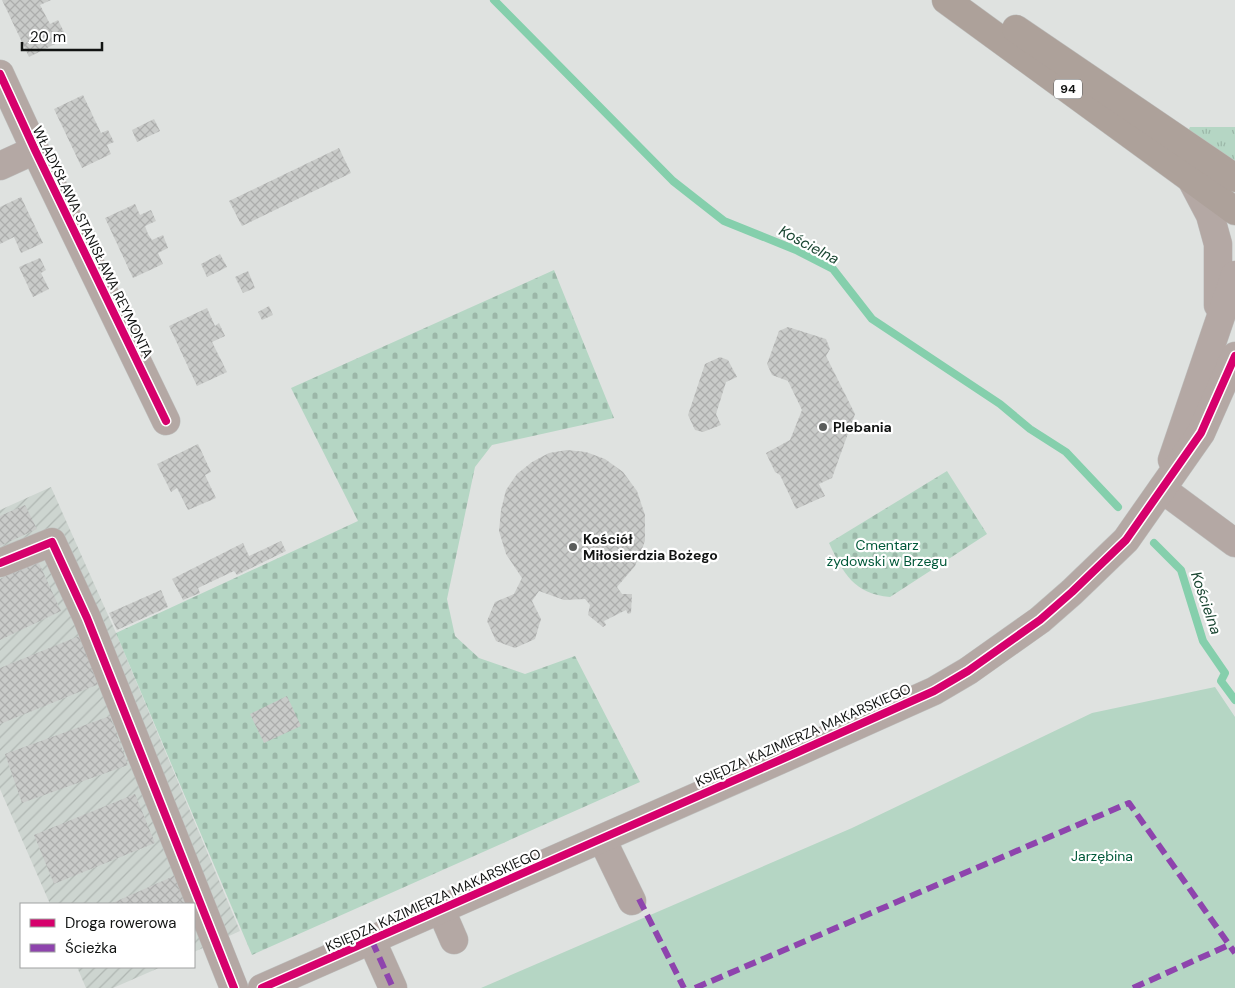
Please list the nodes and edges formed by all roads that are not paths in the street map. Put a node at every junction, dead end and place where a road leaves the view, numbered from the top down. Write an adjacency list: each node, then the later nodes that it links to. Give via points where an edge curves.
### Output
1 (946, 0): 6 (main road, 94)
2 (976, 0): 7 (main road, 94)
3 (0, 74): 4 (street, WŁADYSŁAWA STANISŁAWA REYMONTA)
4 (35, 150): 5 (street); 14 (street, WŁADYSŁAWA STANISŁAWA REYMONTA)
5 (0, 166)
6 (1190, 177): 8 (main road, 94); 10 (street, KSIĘDZA KAZIMIERZA MAKARSKIEGO, via 1210,215 1218,244)
7 (1235, 178)
8 (1235, 211)
9 (1235, 275): 10 (street, KSIĘDZA KAZIMIERZA MAKARSKIEGO)
10 (1218, 322): 15 (street, KSIĘDZA KAZIMIERZA MAKARSKIEGO)
11 (1235, 356): 13 (street, KSIĘDZA KAZIMIERZA MAKARSKIEGO)
12 (1235, 378): 13 (street, KSIĘDZA KAZIMIERZA MAKARSKIEGO)
13 (1217, 401): 15 (street, KSIĘDZA KAZIMIERZA MAKARSKIEGO, via 1201,433)
14 (166, 421)
15 (1162, 489): 16 (street); 18 (street, KSIĘDZA KAZIMIERZA MAKARSKIEGO, via 1126,540 1072,592 1040,620 968,671 934,690)
16 (1235, 543)
17 (0, 563): 23 (street, via 52,542 87,618)
18 (602, 839): 19 (street); 20 (street, KSIĘDZA KAZIMIERZA MAKARSKIEGO)
19 (632, 901)
20 (441, 910): 21 (street); 22 (street, KSIĘDZA KAZIMIERZA MAKARSKIEGO)
21 (454, 940)
22 (372, 941): 24 (street, KSIĘDZA KAZIMIERZA MAKARSKIEGO); 25 (street)
23 (234, 988)
24 (262, 988)
25 (394, 988)

